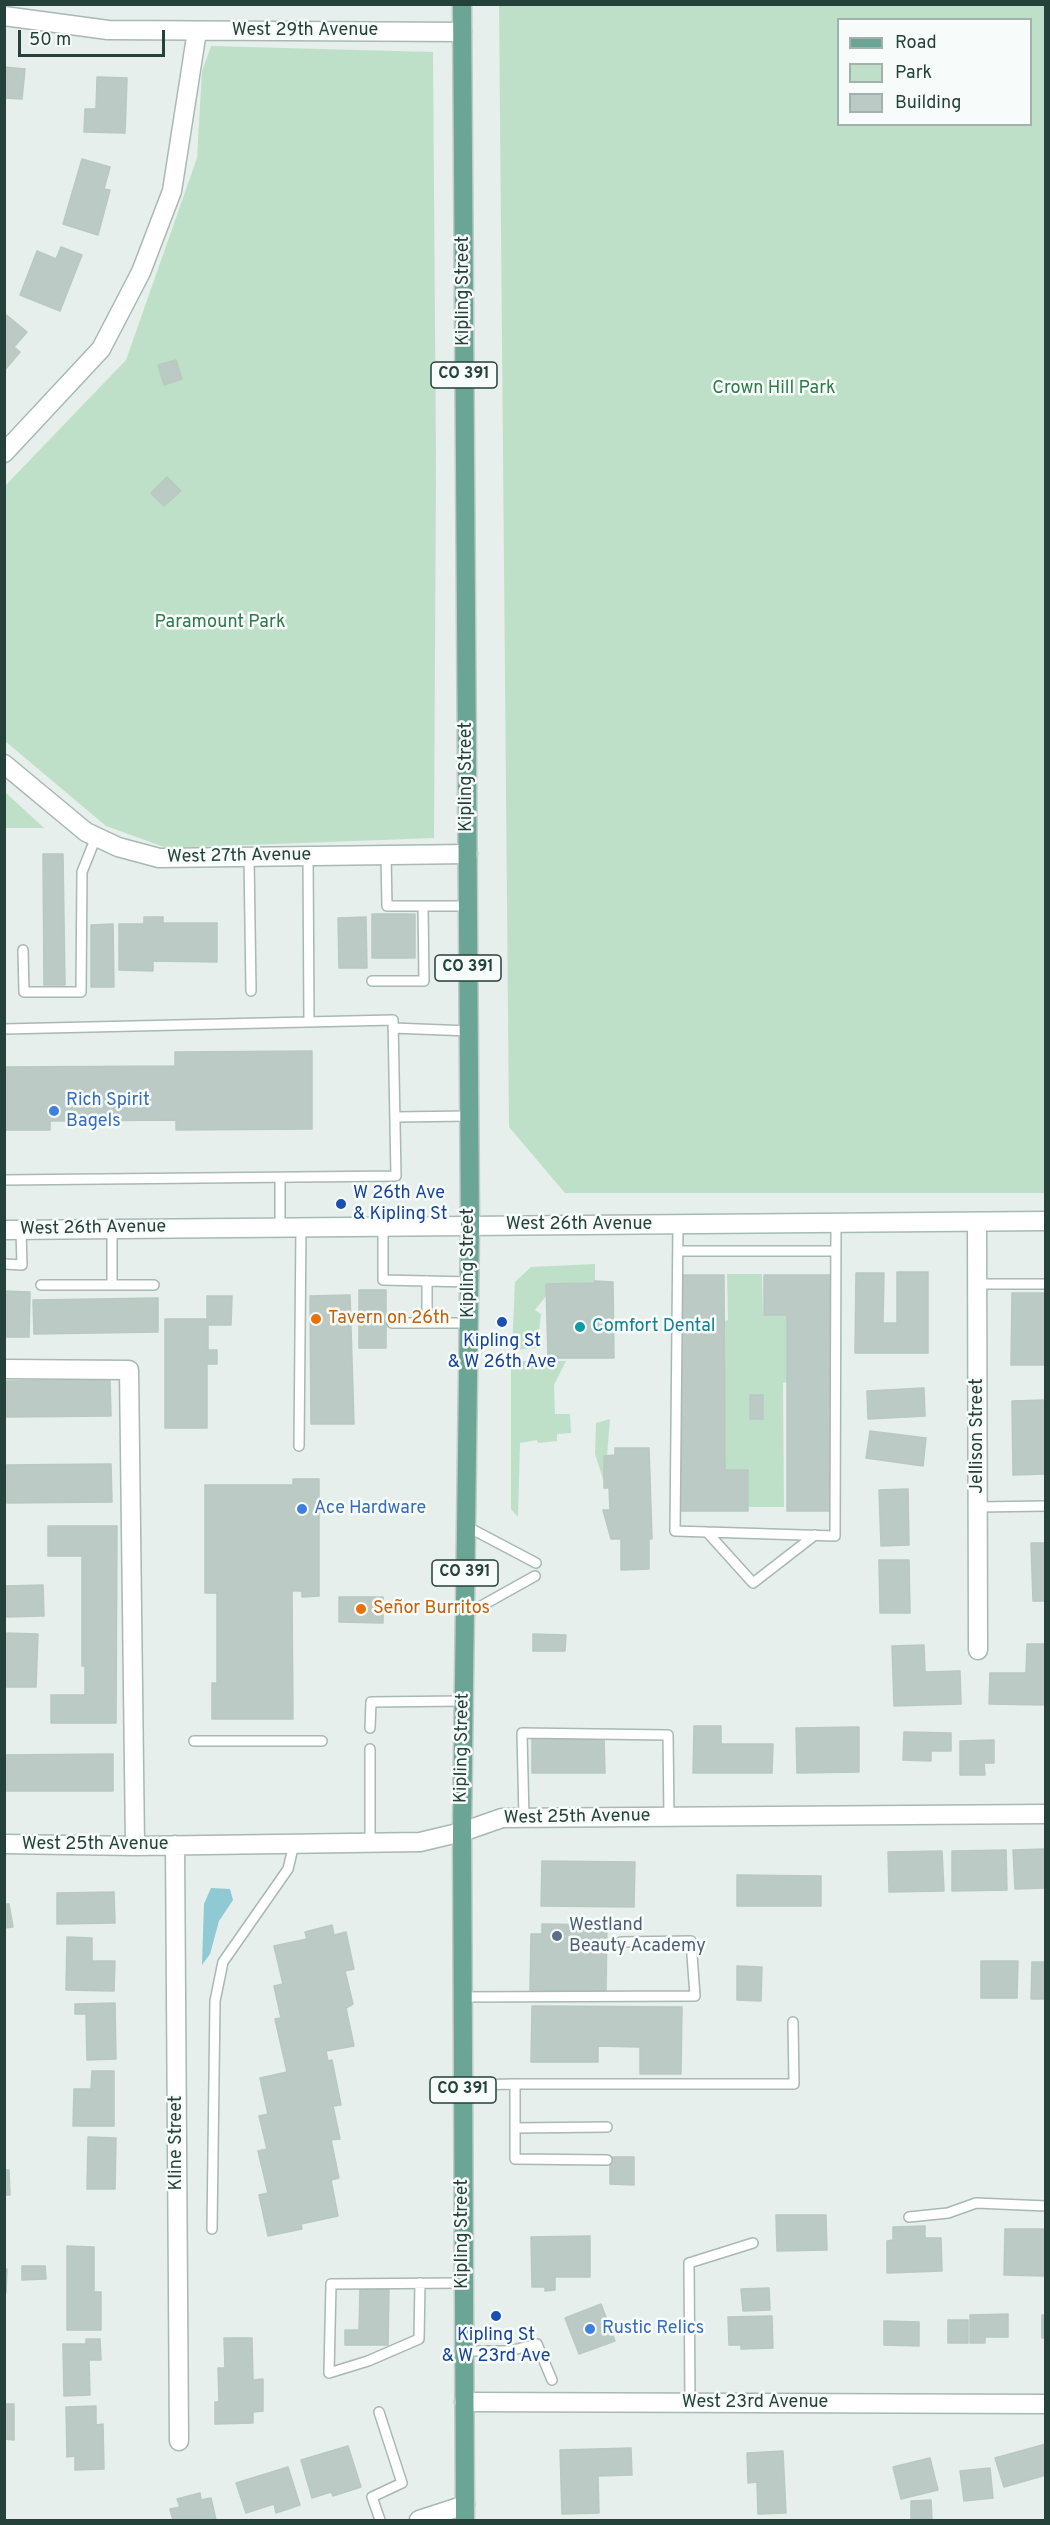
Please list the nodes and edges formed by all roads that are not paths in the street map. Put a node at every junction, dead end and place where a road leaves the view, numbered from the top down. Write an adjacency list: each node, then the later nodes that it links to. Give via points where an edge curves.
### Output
1 (462, 4): 4 (main road, Kipling Street / CO 391)
2 (4, 16): 3 (street, West 29th Avenue, via 108,30)
3 (197, 31): 4 (street, West 29th Avenue); 5 (street, via 172,190 141,272 101,348)
4 (462, 32): 9 (main road, Kipling Street / CO 391)
5 (4, 453)
6 (4, 764): 7 (street, West 27th Avenue)
7 (96, 837): 11 (street, West 27th Avenue, via 159,858); 14 (lane, via 82,872 81,992 24,992)
8 (386, 854): 9 (street, West 27th Avenue); 10 (street, West 27th Avenue); 12 (lane, via 387,906)
9 (468, 854): 13 (main road, Kipling Street / CO 391)
10 (308, 856): 11 (street, West 27th Avenue); 17 (lane)
11 (249, 857): 16 (lane)
12 (423, 906): 13 (lane); 15 (lane, via 424,981)
13 (468, 906): 20 (main road, Kipling Street / CO 391)
14 (23, 950)
15 (372, 981)
16 (251, 991)
17 (309, 1022): 18 (lane); 19 (lane, via 393,1020)
18 (4, 1029)
19 (393, 1029): 20 (lane); 22 (lane)
20 (469, 1031): 21 (main road, Kipling Street / CO 391)
21 (469, 1116): 22 (lane); 29 (main road, Kipling Street / CO 391)
22 (395, 1117): 23 (lane, via 396,1176)
23 (279, 1178): 24 (lane); 30 (lane)
24 (4, 1180)
25 (1046, 1221): 26 (street, West 26th Avenue)
26 (977, 1222): 27 (street, West 26th Avenue); 40 (street, Jellison Street)
27 (836, 1223): 28 (street, West 26th Avenue); 36 (lane)
28 (678, 1225): 29 (street, West 26th Avenue); 35 (lane)
29 (470, 1226): 32 (street, West 26th Avenue); 39 (main road, Kipling Street / CO 391)
30 (279, 1227): 31 (street, West 26th Avenue); 33 (street, West 26th Avenue)
31 (301, 1227): 32 (street, West 26th Avenue); 49 (lane)
32 (383, 1227): 38 (lane, via 383,1280)
33 (112, 1229): 34 (street, West 26th Avenue); 42 (lane)
34 (13, 1230): 37 (lane, via 22,1265)
35 (678, 1251): 36 (lane); 53 (lane, via 675,1531)
36 (836, 1251): 54 (lane, via 835,1536)
37 (4, 1264)
38 (427, 1281): 39 (lane); 46 (lane)
39 (469, 1281): 47 (main road, Kipling Street / CO 391)
40 (978, 1284): 41 (lane); 51 (street, Jellison Street)
41 (1046, 1284)
42 (112, 1285): 43 (lane); 44 (lane)
43 (154, 1285)
44 (42, 1286)
45 (392, 1323): 46 (lane)
46 (427, 1323): 47 (lane)
47 (468, 1323): 52 (main road, Kipling Street / CO 391)
48 (4, 1369): 72 (street, via 129,1370)
49 (299, 1446)
50 (1046, 1506): 51 (lane)
51 (978, 1507): 58 (street, Jellison Street)
52 (466, 1526): 55 (lane); 57 (main road, Kipling Street / CO 391)
53 (707, 1532): 54 (lane); 54 (lane, via 753,1583)
54 (815, 1535)
55 (536, 1563)
56 (535, 1576): 57 (lane)
57 (465, 1615): 59 (main road, Kipling Street / CO 391)
58 (978, 1650)
59 (464, 1701): 60 (lane, via 370,1702); 67 (main road, Kipling Street / CO 391)
60 (370, 1728)
61 (194, 1741): 62 (lane)
62 (322, 1741)
63 (370, 1749): 68 (lane)
64 (1046, 1814): 65 (street, West 25th Avenue)
65 (669, 1817): 66 (street, West 25th Avenue); 66 (lane, via 668,1734 522,1733)
66 (524, 1818): 67 (street, West 25th Avenue, via 502,1818)
67 (462, 1832): 68 (street, West 25th Avenue, via 420,1842); 74 (main road, Kipling Street / CO 391)
68 (370, 1843): 70 (street, West 25th Avenue)
69 (4, 1844): 72 (street, West 25th Avenue)
70 (294, 1844): 71 (street, West 25th Avenue); 83 (lane, via 288,1869 223,1962 215,2001)
71 (175, 1845): 72 (street, West 25th Avenue); 93 (street, Kline Street)
72 (135, 1846)
73 (621, 1942): 74 (lane, via 691,1941 695,1996)
74 (462, 1997): 77 (main road, Kipling Street / CO 391)
75 (793, 2022): 76 (lane, via 794,2084)
76 (515, 2084): 77 (lane); 79 (lane)
77 (463, 2085): 86 (main road, Kipling Street / CO 391)
78 (607, 2127): 79 (lane)
79 (515, 2128): 80 (lane, via 515,2158)
80 (607, 2160)
81 (1046, 2206): 82 (lane, via 976,2203 948,2213)
82 (909, 2217)
83 (212, 2229)
84 (753, 2242): 90 (lane, via 689,2263)
85 (420, 2283): 85 (lane, via 419,2339 329,2373 331,2284); 86 (lane)
86 (464, 2283): 87 (main road, Kipling Street / CO 391)
87 (464, 2351): 88 (lane, via 509,2351 537,2344); 89 (main road, Kipling Street / CO 391)
88 (552, 2380)
89 (464, 2402): 90 (street, West 23rd Avenue); 94 (main road, Kipling Street / CO 391)
90 (690, 2403): 91 (street, West 23rd Avenue)
91 (1046, 2404)
92 (379, 2412): 95 (lane, via 402,2483 372,2497)
93 (179, 2441)
94 (465, 2513): 96 (street)
95 (380, 2520)
96 (418, 2520)

